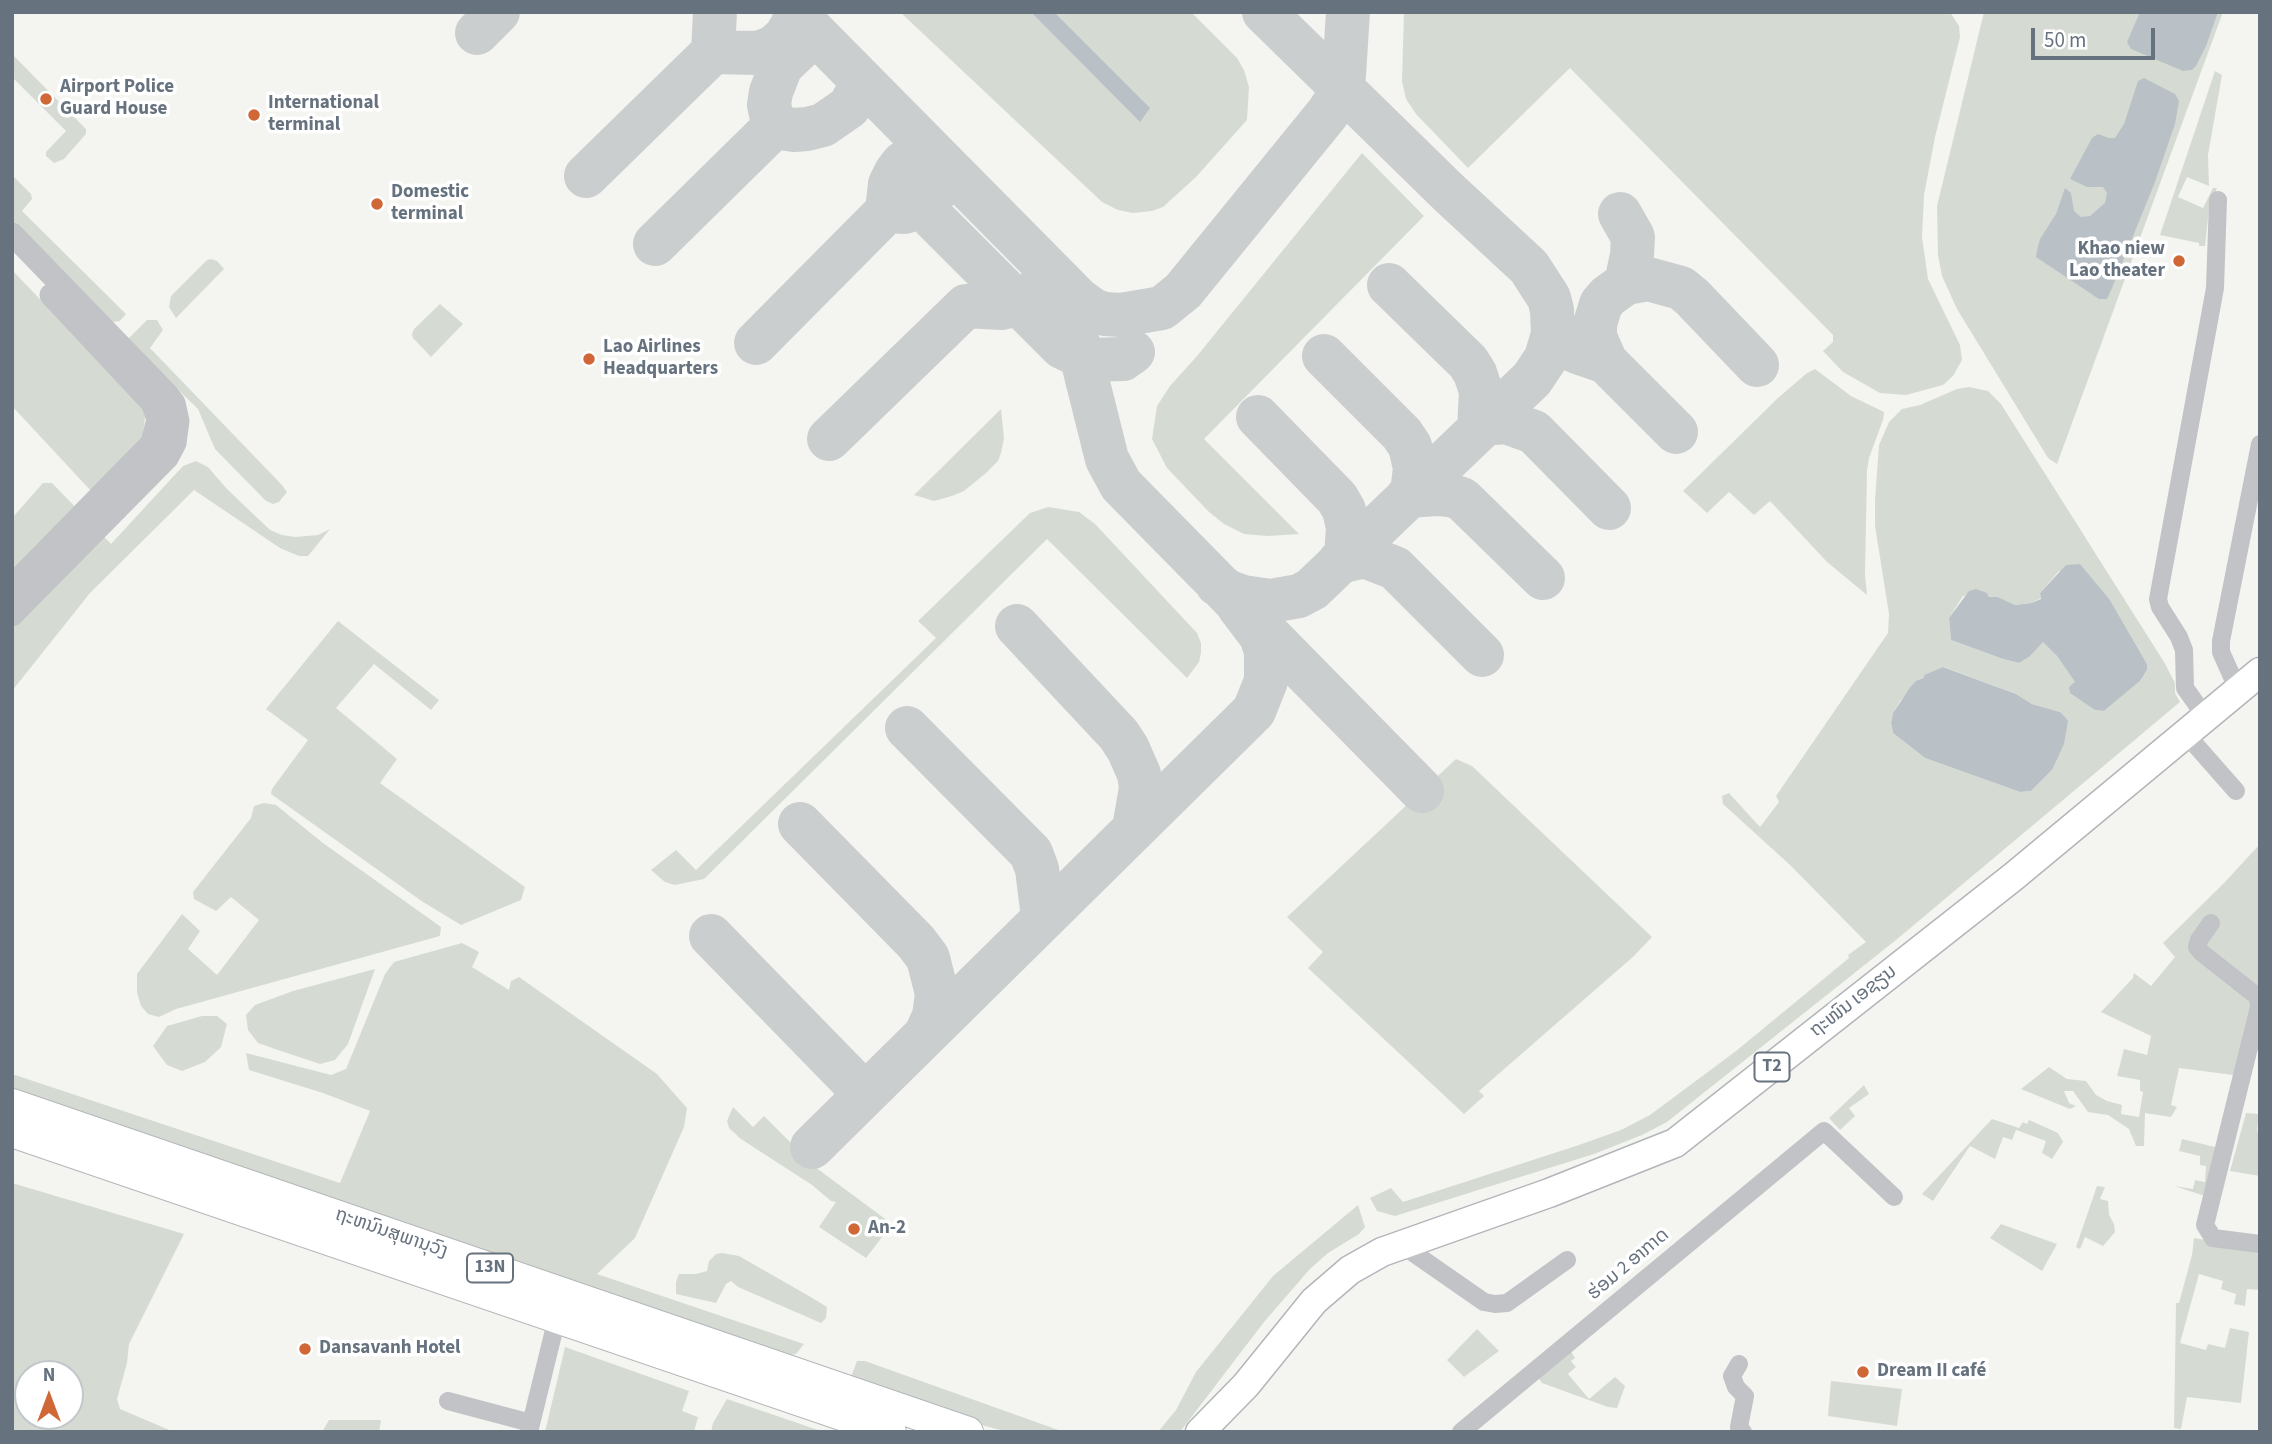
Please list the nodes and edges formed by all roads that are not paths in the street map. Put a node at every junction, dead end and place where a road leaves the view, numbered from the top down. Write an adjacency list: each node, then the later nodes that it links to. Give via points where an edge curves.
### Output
1 (2218, 200): 10 (street, via 2215,288 2158,599 2184,650 2185,688)
2 (12, 234): 5 (street, via 174,403 178,421 173,449)
3 (12, 255): 5 (street, via 152,403 158,419 152,443)
4 (2260, 444): 9 (street, via 2221,641 2221,652)
5 (100, 511): 6 (street); 7 (street)
6 (12, 586)
7 (12, 615)
8 (2260, 672): 9 (main road, ຖະໜົນ ເອຊຽນ / T2)
9 (2238, 690): 10 (main road, ຖະໜົນ ເອຊຽນ / T2)
10 (2195, 725): 11 (street); 16 (main road, ຖະໜົນ ເອຊຽນ / T2, via 2013,877 1675,1143)
11 (2236, 791)
12 (2211, 923): 15 (street, via 2197,947 2258,997 2259,1007 2205,1225 2213,1238)
13 (16, 1111): 18 (highway, ຖະຫນົນສຸພານຸວົງ / 13N); 24 (highway, ຖະຫນົນສຸພານຸວົງ / 13N)
14 (1894, 1197): 27 (street, ຮ່ອມ 2 ອາກາດ, via 1824,1131)
15 (2260, 1244)
16 (1402, 1245): 17 (street, via 1484,1302 1495,1304 1507,1303); 20 (main road, ຖະໜົນ ເອຊຽນ / T2, via 1350,1270 1314,1301)
17 (1567, 1260)
18 (557, 1318): 22 (street); 23 (highway, ຖະຫນົນສຸພານຸວົງ / 13N)
19 (1739, 1364): 28 (street, via 1732,1376 1745,1396)
20 (1247, 1385): 25 (main road, ຖະໜົນ ເອຊຽນ); 26 (main road, ຖະໜົນ ເອຊຽນ)
21 (448, 1401): 22 (street)
22 (530, 1427)
23 (891, 1432)
24 (968, 1432)
25 (1199, 1432)
26 (1221, 1432)
27 (1461, 1432)
28 (1743, 1432)

